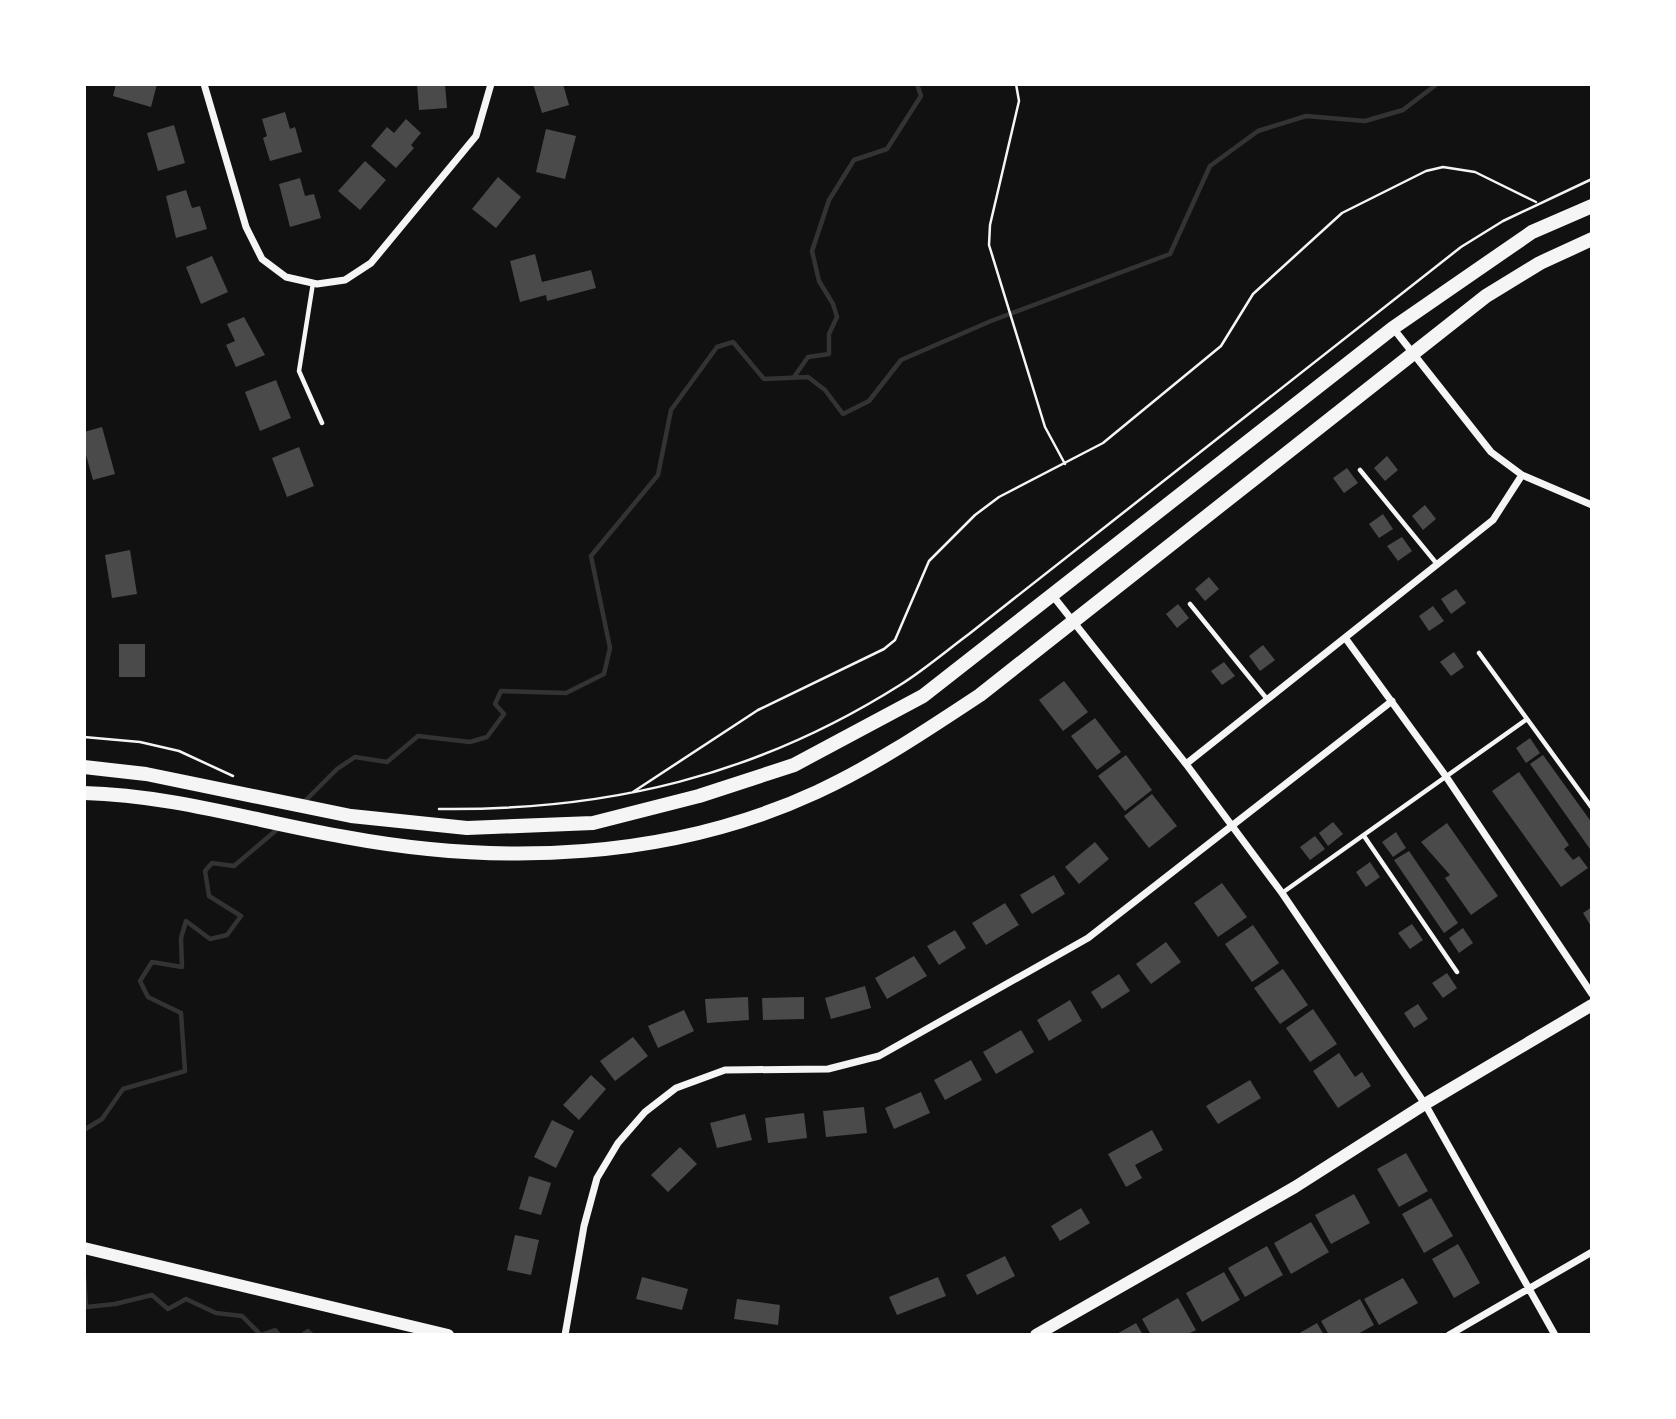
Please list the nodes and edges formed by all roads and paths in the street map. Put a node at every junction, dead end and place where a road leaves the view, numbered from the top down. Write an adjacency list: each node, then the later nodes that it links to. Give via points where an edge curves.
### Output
1 (204, 84): 8 (street, via 246,227 262,259 286,277)
2 (491, 84): 8 (street, via 476,136 370,263 345,280)
3 (1016, 84): 12 (path, via 1019,101 989,245 1045,427)
4 (1592, 179): 5 (path)
5 (1538, 203): 12 (path, via 1475,172 1443,167 1342,213 1253,294 1221,346 1103,443); 31 (path, via 1451,255 902,684 782,746 722,770)
6 (1592, 206): 9 (main road, via 1532,232)
7 (1592, 239): 10 (main road, via 1539,263 1486,296)
8 (313, 283): 11 (lane, via 299,371)
9 (1393, 328): 10 (street); 17 (main road)
10 (1413, 353): 14 (street, via 1491,452); 19 (main road)
11 (322, 423)
12 (1065, 464): 31 (path, via 999,497 929,562 895,640 884,649 758,710)
13 (1360, 470): 16 (lane)
14 (1522, 475): 15 (street); 16 (street, via 1493,520)
15 (1592, 505)
16 (1437, 564): 20 (street)
17 (1054, 596): 19 (street); 27 (main road, via 923,696 794,765 593,823 467,828 351,816 146,774)
18 (1190, 604): 22 (lane)
19 (1074, 622): 26 (street); 30 (main road, via 980,695 895,751 815,793 662,841 587,851 442,852 117,794)
20 (1346, 639): 22 (street); 23 (street)
21 (1479, 653): 24 (lane)
22 (1267, 699): 26 (street)
23 (1392, 701): 28 (street); 34 (street)
24 (1527, 719): 28 (lane); 32 (lane)
25 (84, 737): 29 (path, via 179,751)
26 (1186, 764): 34 (street)
27 (84, 767)
28 (1445, 775): 35 (lane); 38 (street)
29 (241, 779)
30 (84, 793)
31 (627, 795): 33 (path, via 552,807)
32 (1592, 808)
33 (436, 809)
34 (1233, 827): 36 (street); 45 (street, via 1088,938 879,1056 828,1069 725,1070 676,1088 645,1112 597,1178)
35 (1364, 836): 36 (lane); 37 (lane)
36 (1282, 893): 40 (street)
37 (1457, 972)
38 (1592, 994)
39 (1592, 1005): 40 (street)
40 (1425, 1104): 43 (street); 46 (street, via 1295,1187)
41 (84, 1248): 44 (street)
42 (1592, 1252): 43 (street)
43 (1528, 1289): 47 (street); 48 (street)
44 (448, 1335)
45 (565, 1335)
46 (1036, 1335)
47 (1449, 1335)
48 (1555, 1335)

